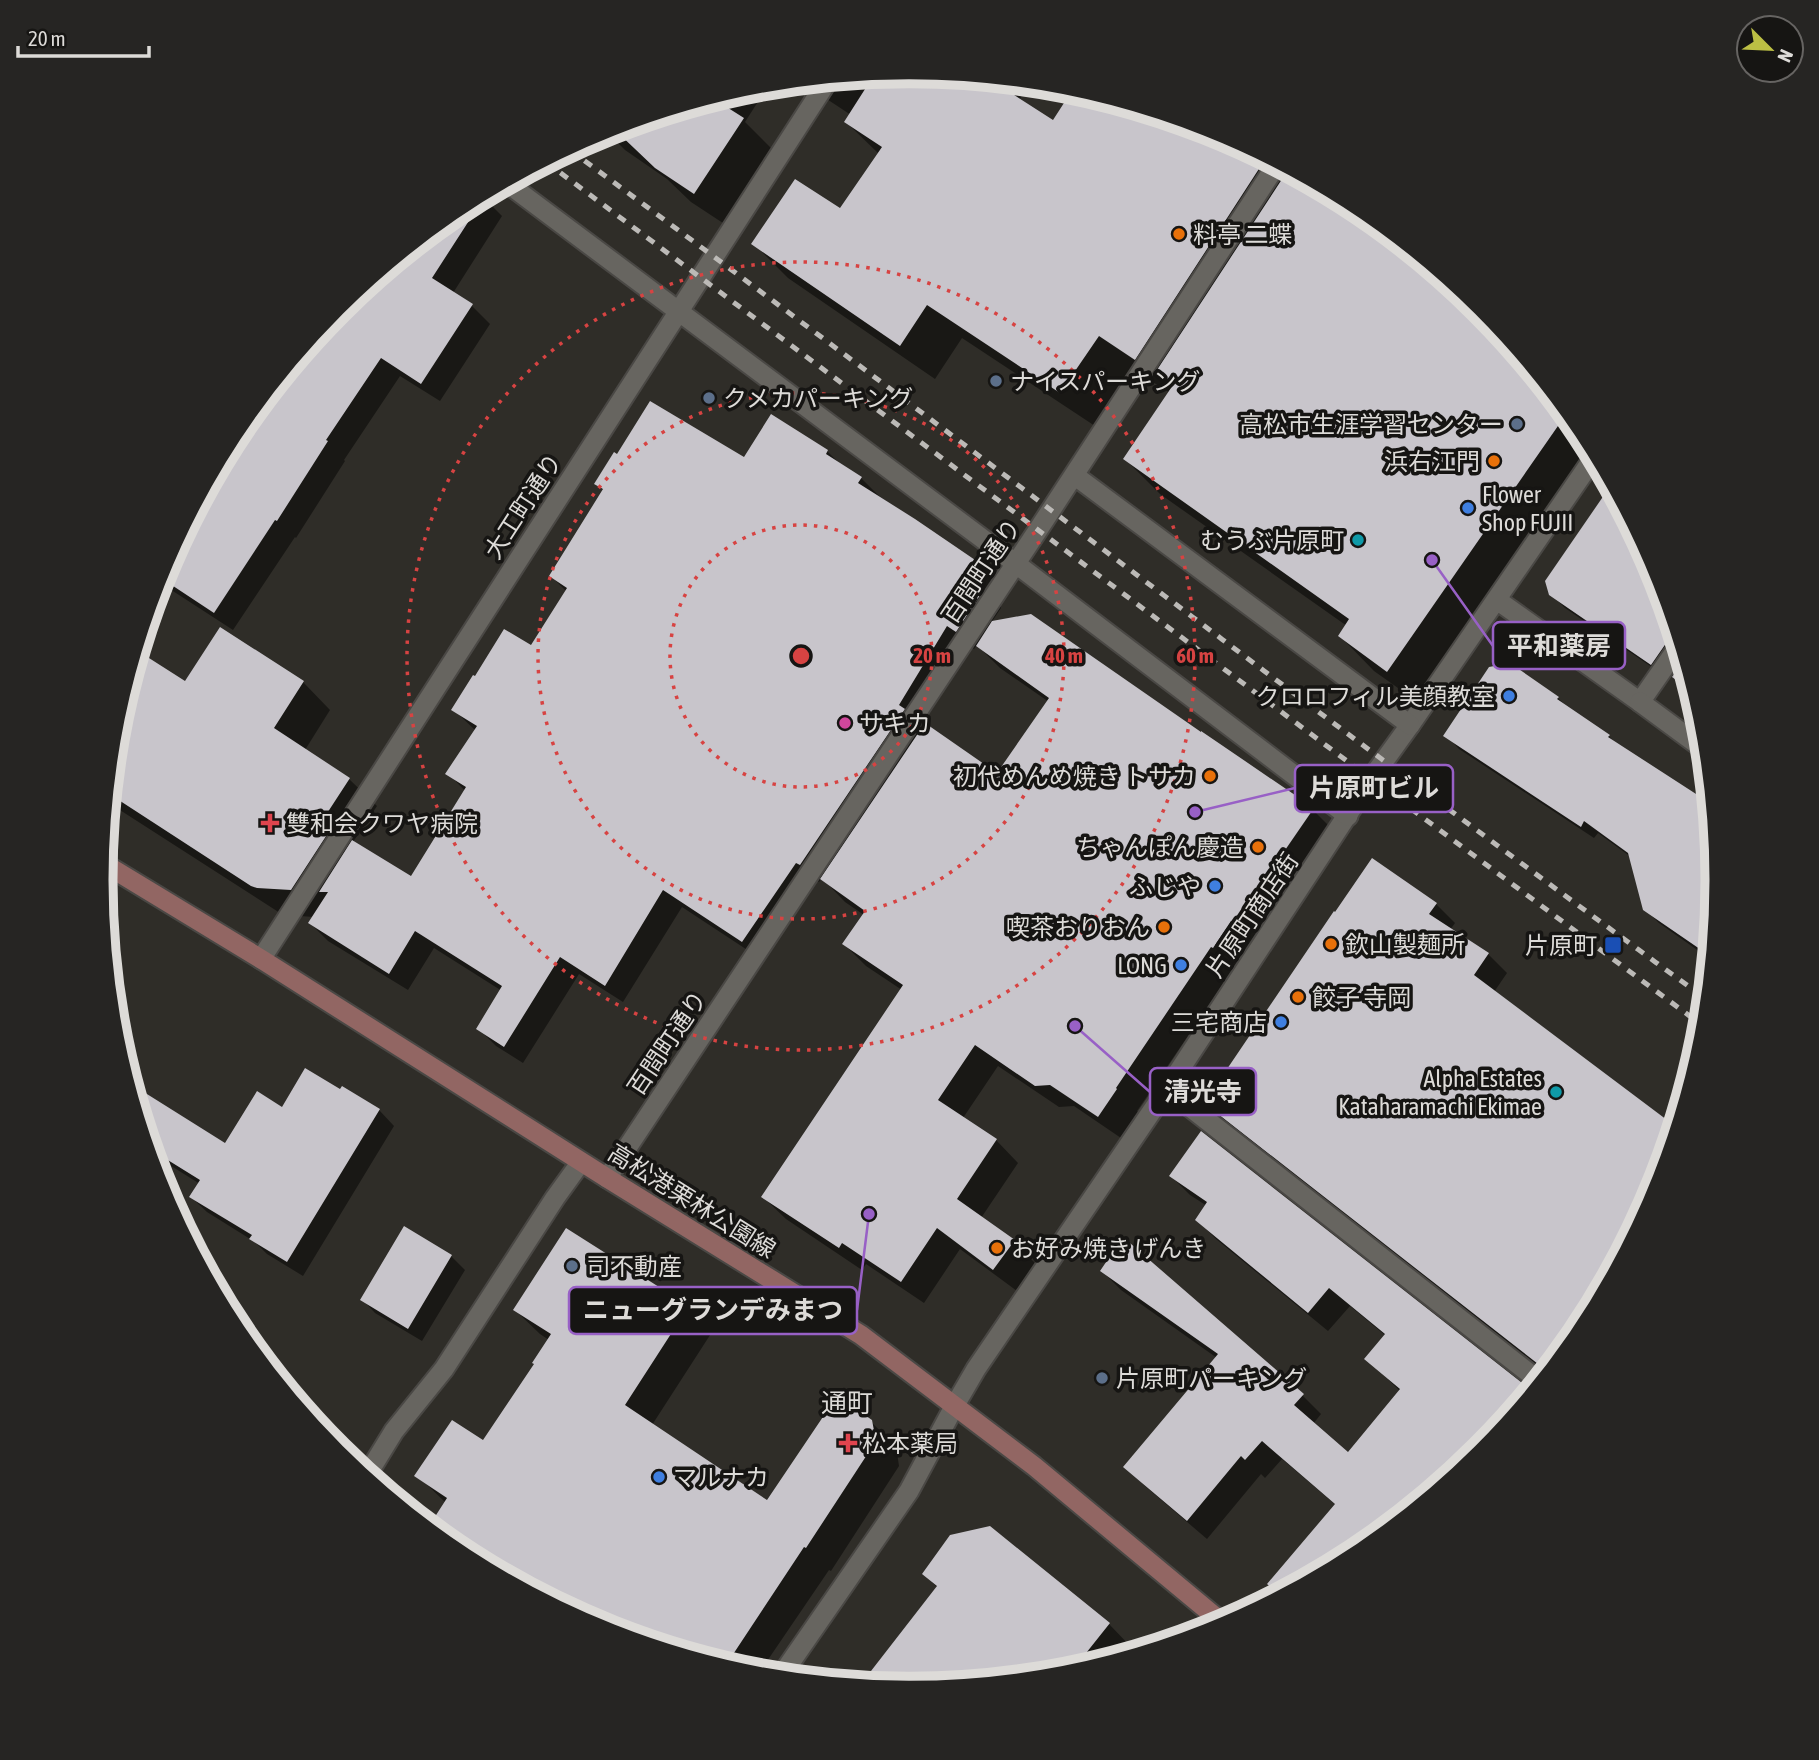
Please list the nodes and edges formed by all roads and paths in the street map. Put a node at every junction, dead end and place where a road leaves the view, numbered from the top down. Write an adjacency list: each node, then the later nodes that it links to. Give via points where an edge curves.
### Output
1 (822, 89): 4 (street, 大工町通り)
2 (1272, 171): 6 (street, 百間町通り)
3 (515, 189): 4 (street)
4 (678, 311): 7 (street); 15 (street, 大工町通り)
5 (1589, 466): 8 (street, 片原町商店街)
6 (1074, 475): 7 (street, 百間町通り); 11 (street)
7 (1015, 563): 13 (street); 18 (street, 百間町通り)
8 (1497, 600): 10 (street); 11 (street, 片原町商店街)
9 (1672, 655): 10 (street)
10 (1640, 702): 12 (street)
11 (1410, 725): 13 (street, 片原町商店街)
12 (1693, 741)
13 (1348, 816): 16 (street, 片原町商店街)
14 (113, 869): 15 (main road, 高松港栗林公園線)
15 (261, 959): 17 (main road, 高松港栗林公園線)
16 (1167, 1089): 19 (street); 20 (street, 片原町商店街)
17 (581, 1162): 18 (main road, 高松港栗林公園線); 21 (street, via 444,1369)
18 (607, 1178): 20 (main road, 高松港栗林公園線, via 861,1335)
19 (1532, 1376)
20 (955, 1405): 22 (main road, 高松港栗林公園線); 23 (street, 片原町商店街, via 909,1491)
21 (372, 1466)
22 (1213, 1615)
23 (788, 1666)

